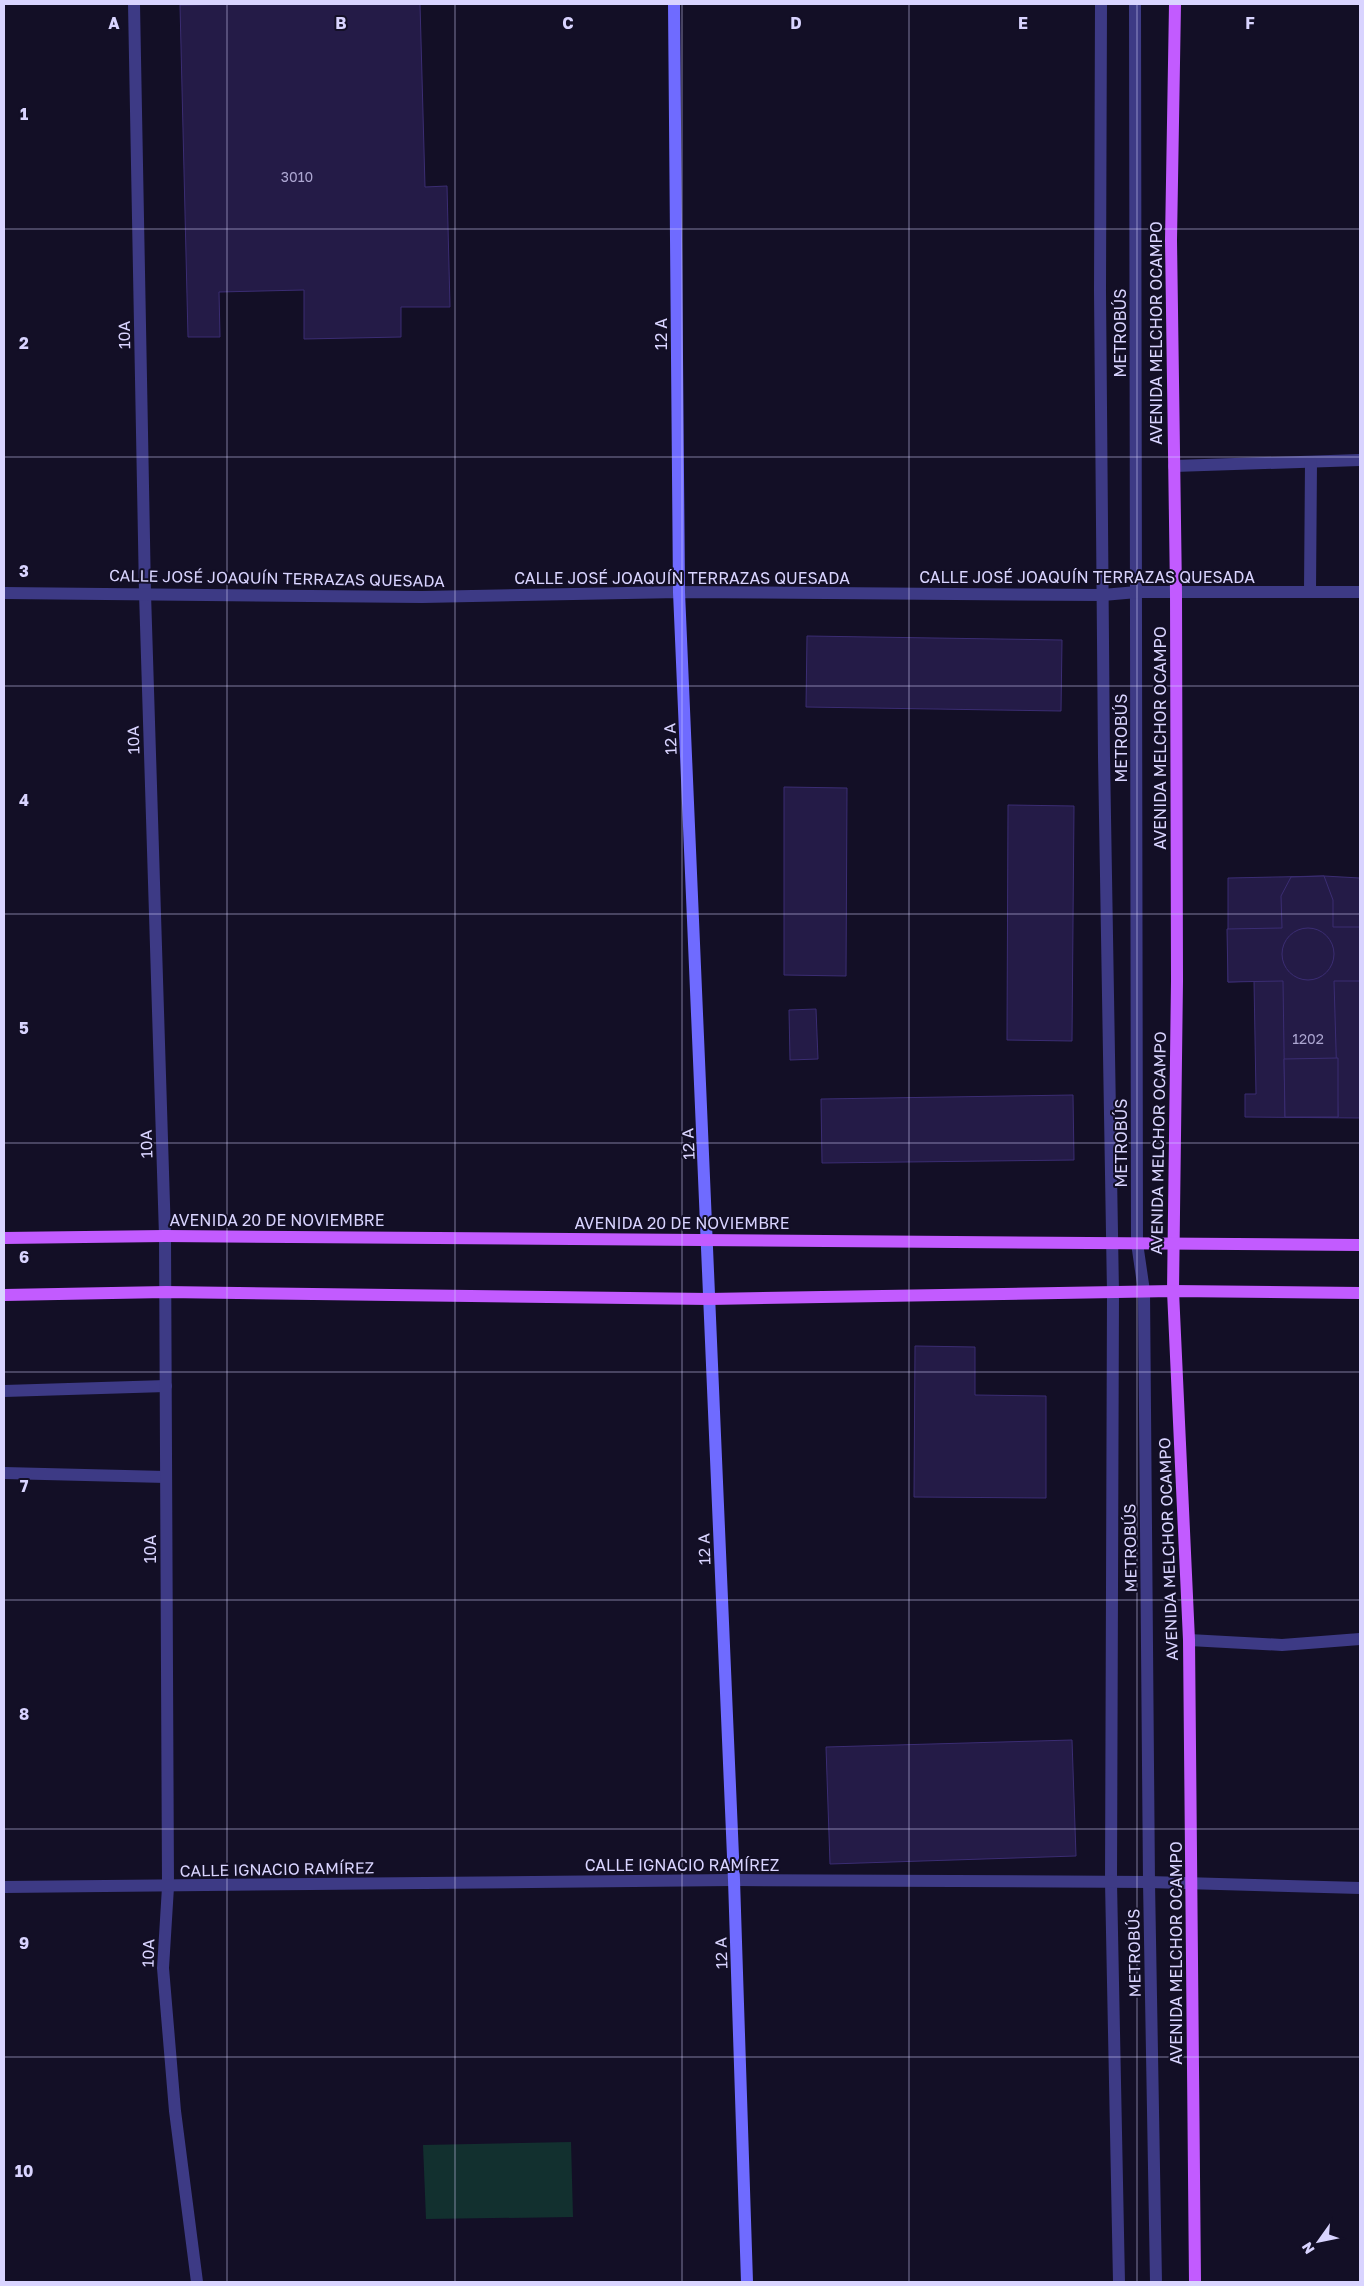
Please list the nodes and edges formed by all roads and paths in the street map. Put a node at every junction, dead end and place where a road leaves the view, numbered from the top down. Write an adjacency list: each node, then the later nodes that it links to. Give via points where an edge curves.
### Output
1 (134, 4): 15 (street, 10A)
2 (674, 4): 9 (main road, 12 A)
3 (1101, 4): 16 (street)
4 (1135, 4): 10 (street, METROBÚS)
5 (1175, 4): 8 (main road, AVENIDA MELCHOR OCAMPO, via 1171,240)
6 (1360, 460): 7 (street)
7 (1311, 462): 8 (street); 12 (street)
8 (1174, 466): 11 (main road, AVENIDA MELCHOR OCAMPO)
9 (679, 592): 15 (street, CALLE JOSÉ JOAQUÍN TERRAZAS QUESADA, via 422,597); 16 (street, CALLE JOSÉ JOAQUÍN TERRAZAS QUESADA); 19 (main road, 12 A)
10 (1137, 592): 11 (street, CALLE JOSÉ JOAQUÍN TERRAZAS QUESADA); 16 (street, CALLE JOSÉ JOAQUÍN TERRAZAS QUESADA); 21 (street, METROBÚS)
11 (1176, 592): 12 (street, CALLE JOSÉ JOAQUÍN TERRAZAS QUESADA); 22 (main road, AVENIDA MELCHOR OCAMPO, via 1177,981)
12 (1310, 592): 13 (street, CALLE JOSÉ JOAQUÍN TERRAZAS QUESADA)
13 (1360, 592)
14 (4, 593): 15 (street, CALLE JOSÉ JOAQUÍN TERRAZAS QUESADA)
15 (145, 593): 17 (street, 10A)
16 (1103, 595): 20 (street)
17 (165, 1236): 18 (main road, AVENIDA 20 DE NOVIEMBRE); 19 (main road, AVENIDA 20 DE NOVIEMBRE); 26 (street, 10A)
18 (4, 1238)
19 (708, 1240): 20 (main road, AVENIDA 20 DE NOVIEMBRE); 30 (main road, 12 A)
20 (1113, 1243): 21 (main road, AVENIDA 20 DE NOVIEMBRE); 27 (street)
21 (1137, 1243): 22 (main road, AVENIDA 20 DE NOVIEMBRE); 24 (street, METROBÚS)
22 (1173, 1244): 23 (main road, AVENIDA 20 DE NOVIEMBRE); 25 (main road, AVENIDA MELCHOR OCAMPO)
23 (1360, 1245)
24 (1144, 1291): 25 (main road); 27 (main road); 39 (street, METROBÚS)
25 (1173, 1291): 28 (main road); 35 (main road, AVENIDA MELCHOR OCAMPO)
26 (166, 1292): 29 (main road); 30 (main road); 31 (street, 10A)
27 (1113, 1293): 30 (main road); 38 (street)
28 (1360, 1293)
29 (4, 1295)
30 (709, 1298): 37 (main road, 12 A)
31 (166, 1386): 32 (street); 34 (street, 10A)
32 (4, 1391)
33 (4, 1473): 34 (street)
34 (166, 1477): 42 (street, 10A)
35 (1189, 1640): 36 (street, via 1282,1645); 40 (main road, AVENIDA MELCHOR OCAMPO)
36 (1360, 1640)
37 (734, 1880): 38 (street, CALLE IGNACIO RAMÍREZ); 42 (street, CALLE IGNACIO RAMÍREZ); 45 (main road, 12 A)
38 (1111, 1882): 39 (street, CALLE IGNACIO RAMÍREZ); 46 (street)
39 (1149, 1882): 40 (street, CALLE IGNACIO RAMÍREZ); 47 (street, METROBÚS)
40 (1192, 1884): 43 (street, CALLE IGNACIO RAMÍREZ); 48 (main road, AVENIDA MELCHOR OCAMPO)
41 (4, 1887): 42 (street, CALLE IGNACIO RAMÍREZ)
42 (168, 1887): 44 (street, 10A, via 163,1968 175,2111)
43 (1360, 1888)
44 (197, 2282)
45 (747, 2282)
46 (1119, 2282)
47 (1156, 2282)
48 (1195, 2282)

